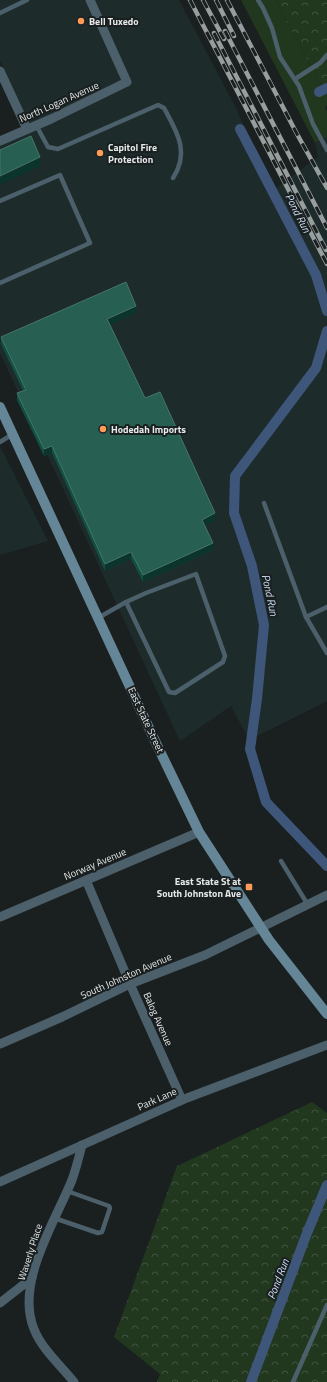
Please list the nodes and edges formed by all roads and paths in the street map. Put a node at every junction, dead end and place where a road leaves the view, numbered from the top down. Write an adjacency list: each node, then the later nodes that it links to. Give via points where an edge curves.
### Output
1 (27, 0): 4 (lane)
2 (90, 0): 8 (street, North Logan Avenue, via 127,82)
3 (258, 0): 7 (lane, via 272,28 280,57)
4 (0, 13)
5 (327, 55): 7 (lane)
6 (0, 71): 9 (street)
7 (295, 79): 11 (lane, via 313,124)
8 (36, 125): 9 (street, North Logan Avenue); 12 (lane, via 48,147 58,149 162,106 180,142 181,163)
9 (27, 129): 10 (street, North Logan Avenue)
10 (0, 141)
11 (327, 150)
12 (173, 178)
13 (0, 201): 14 (lane, via 60,175 90,243)
14 (0, 282)
15 (0, 406): 16 (street, East State Street)
16 (13, 434): 17 (lane); 21 (street, East State Street)
17 (0, 442)
18 (264, 503): 22 (lane)
19 (126, 602): 19 (lane, via 196,574 225,656 223,662 175,692 169,692); 21 (lane)
20 (327, 607): 22 (lane)
21 (98, 618): 24 (street, East State Street)
22 (306, 618): 23 (lane)
23 (327, 653)
24 (199, 832): 26 (street, Norway Avenue); 30 (street, East State Street)
25 (281, 861): 28 (lane)
26 (86, 880): 29 (street, Norway Avenue); 31 (street, Balog Avenue)
27 (327, 895): 28 (street, South Johnston Avenue)
28 (308, 905): 30 (street, South Johnston Avenue)
29 (0, 917)
30 (261, 929): 31 (street, South Johnston Avenue, via 206,955); 32 (street, East State Street)
31 (130, 984): 33 (street, South Johnston Avenue); 35 (street, Balog Avenue)
32 (327, 1014)
33 (0, 1044)
34 (327, 1045): 35 (street, Park Lane)
35 (182, 1100): 36 (street, Park Lane)
36 (82, 1145): 37 (street, Park Lane); 38 (street, Waverly Place)
37 (0, 1182)
38 (67, 1192): 39 (street, Waverly Place); 39 (lane, via 109,1206 102,1232 98,1233)
39 (54, 1218): 40 (street, Waverly Place)
40 (32, 1278): 41 (street); 43 (street, Waverly Place, via 28,1304 34,1330 40,1342)
41 (0, 1303)
42 (327, 1304): 44 (lane)
43 (74, 1382)
44 (292, 1382)

